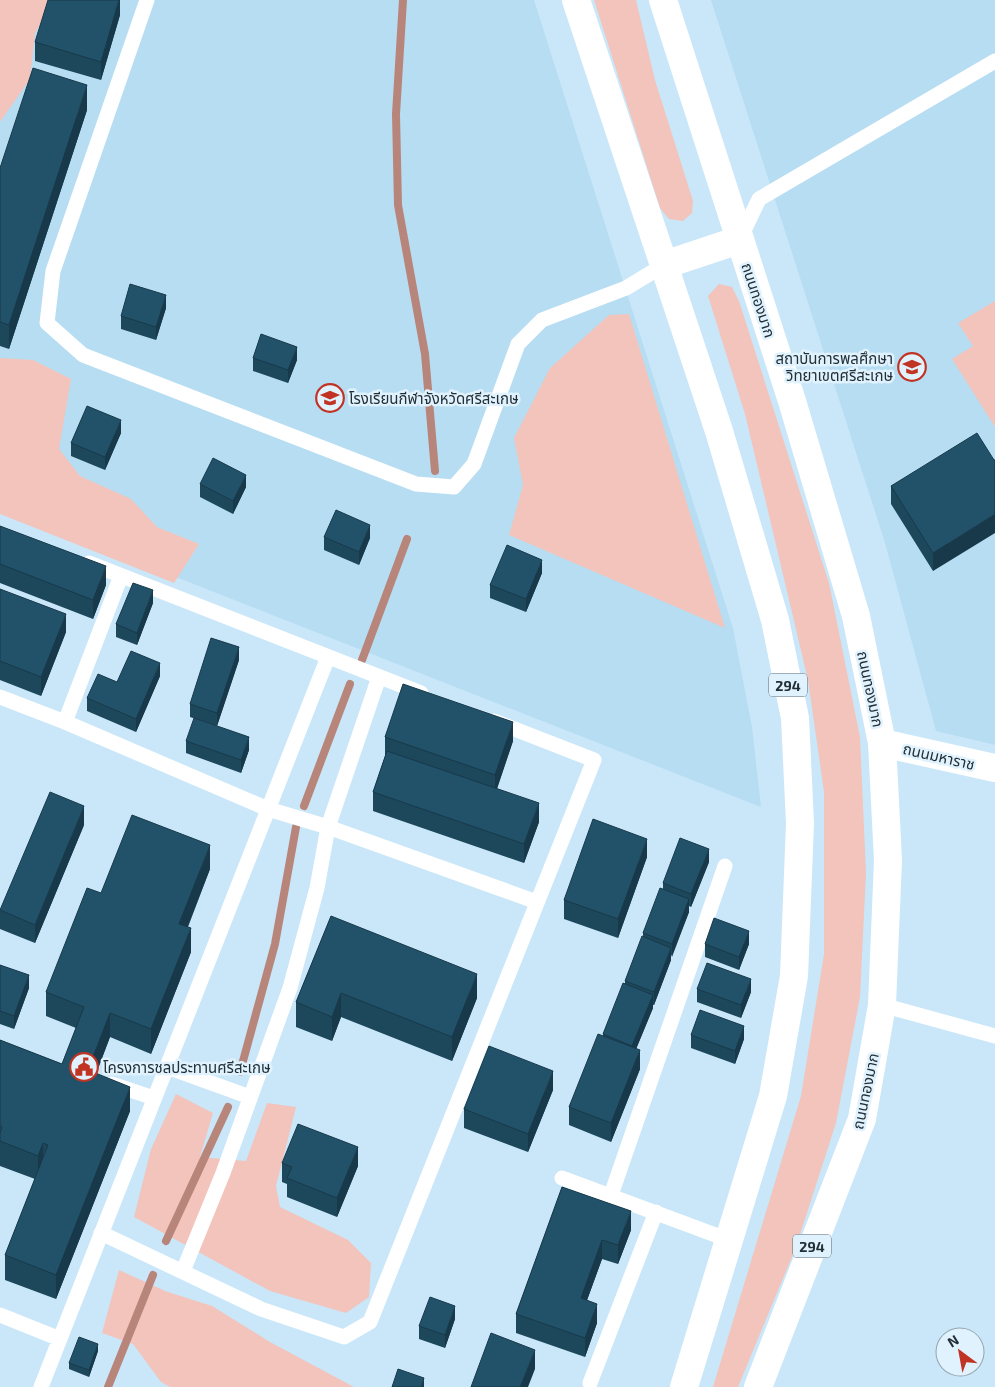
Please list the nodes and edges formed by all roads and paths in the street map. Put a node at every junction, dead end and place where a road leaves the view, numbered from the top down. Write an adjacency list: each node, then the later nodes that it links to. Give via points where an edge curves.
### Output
1 (147, 0): 6 (lane, via 53,271 47,323 83,355 416,484 454,487 474,464 518,344 542,320 626,288)
2 (576, 0): 6 (main road, 294)
3 (663, 0): 5 (main road, ถนนทองมาก / 294)
4 (995, 61): 5 (lane, via 759,199)
5 (739, 240): 6 (main road); 15 (main road, ถนนทองมาก / 294, via 792,401 856,616)
6 (664, 265): 31 (main road, 294, via 719,432 772,611 795,718 800,824 794,976 773,1096)
7 (74, 558): 8 (lane)
8 (121, 576): 9 (lane); 14 (lane)
9 (328, 657): 10 (lane); 17 (lane)
10 (379, 677): 12 (lane); 18 (lane)
11 (0, 697): 14 (lane)
12 (435, 699)
13 (482, 717): 20 (lane, via 594,760)
14 (65, 722): 17 (lane)
15 (882, 743): 16 (main road, ถนนมหาราช); 21 (main road, ถนนทองมาก / 294, via 888,860)
16 (995, 768)
17 (268, 809): 18 (lane); 23 (lane)
18 (328, 826): 20 (lane); 25 (lane, via 317,888 290,988)
19 (724, 866): 28 (lane)
20 (537, 902): 32 (lane, via 370,1322 344,1337 261,1310)
21 (882, 1005): 22 (lane); 38 (main road, ถนนทองมาก / 294, via 862,1119)
22 (995, 1036)
23 (167, 1067): 25 (lane); 26 (lane)
24 (94, 1078): 26 (lane)
25 (250, 1097): 32 (lane)
26 (154, 1098): 30 (lane)
27 (562, 1178): 28 (lane)
28 (612, 1196): 29 (lane)
29 (656, 1212): 31 (lane); 35 (lane)
30 (101, 1233): 32 (lane); 34 (lane)
31 (728, 1240): 37 (main road, 294)
32 (183, 1271)
33 (0, 1315): 34 (lane)
34 (60, 1338): 36 (lane)
35 (590, 1384)
36 (41, 1387)
37 (684, 1387)
38 (758, 1387)

